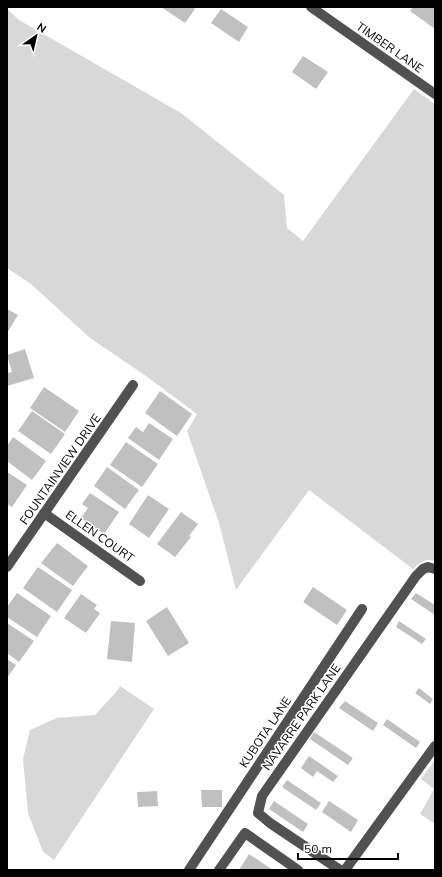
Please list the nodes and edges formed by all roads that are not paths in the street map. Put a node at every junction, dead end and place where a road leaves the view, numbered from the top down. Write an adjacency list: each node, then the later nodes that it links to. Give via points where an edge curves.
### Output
1 (311, 7): 2 (street, TIMBER LANE)
2 (435, 94)
3 (133, 385): 4 (street, FOUNTAINVIEW DRIVE)
4 (44, 513): 5 (street, FOUNTAINVIEW DRIVE); 7 (street, ELLEN COURT)
5 (7, 567)
6 (435, 569): 13 (street, NAVARRE PARK LANE, via 422,569 416,576 262,796 258,813)
7 (140, 580)
8 (362, 609): 10 (street, KUBOTA LANE)
9 (435, 746): 14 (street)
10 (189, 870)
11 (219, 870): 12 (street, via 245,833)
12 (298, 870)
13 (340, 870)
14 (345, 870)

